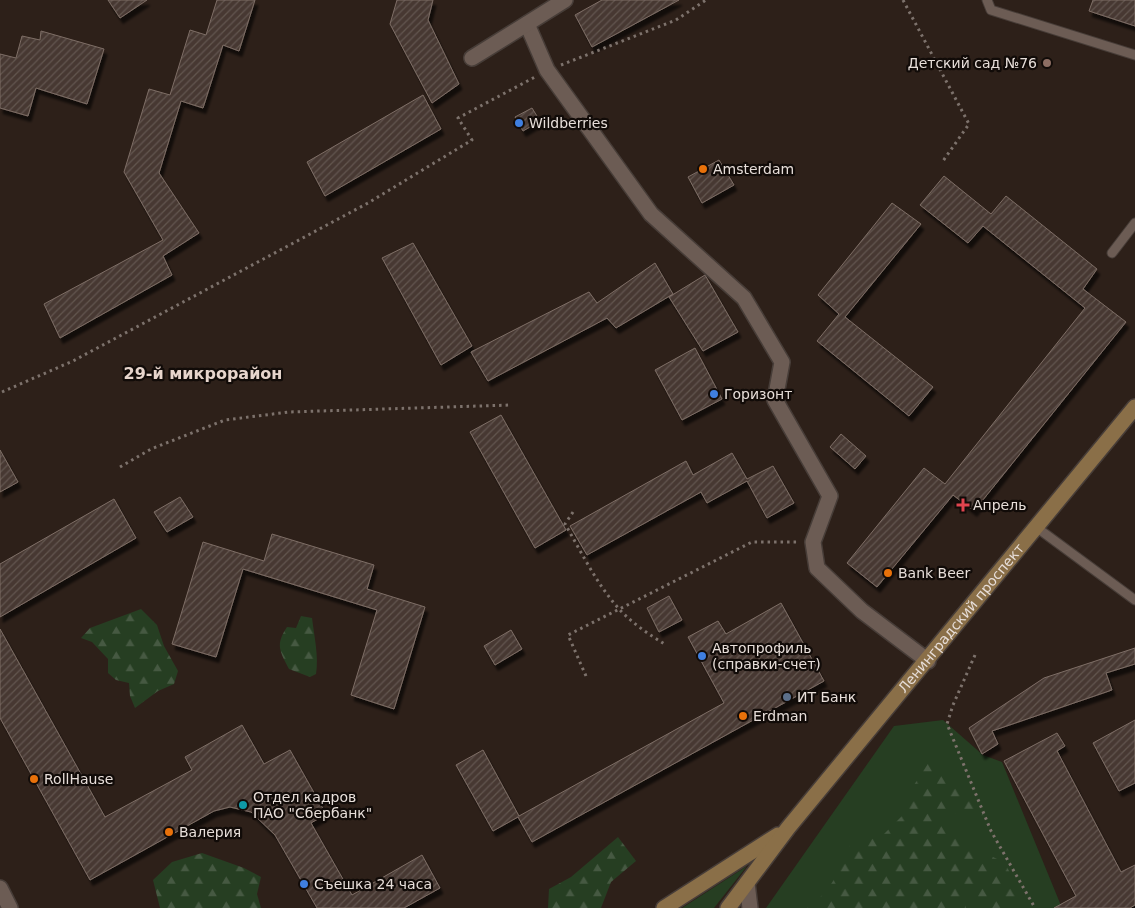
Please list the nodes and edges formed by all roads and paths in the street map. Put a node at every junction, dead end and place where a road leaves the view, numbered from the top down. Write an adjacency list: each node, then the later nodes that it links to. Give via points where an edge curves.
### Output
1 (566, 0): 5 (street)
2 (706, 0): 8 (path, via 676,20)
3 (903, 0): 9 (path, via 969,124)
4 (987, 0): 6 (lane, via 991,10)
5 (526, 24): 7 (street); 8 (street)
6 (1135, 55)
7 (472, 58)
8 (547, 70): 12 (path, via 458,118 472,140 368,203 73,361); 18 (street, via 651,214 744,298 782,362 775,400 830,496)
9 (943, 161)
10 (1135, 223): 11 (lane)
11 (1112, 253)
12 (2, 392)
13 (511, 405): 15 (path, via 289,412 225,420 150,449)
14 (1135, 407): 17 (main road, Ленинградский проспект)
15 (120, 467)
16 (573, 512): 20 (path, via 565,524)
17 (1036, 527): 19 (lane); 23 (main road, Ленинградский проспект)
18 (813, 542): 20 (path, via 752,542); 23 (street, via 817,568 862,611)
19 (1135, 600)
20 (620, 610): 21 (path); 24 (path, via 568,635)
21 (666, 645)
22 (975, 655): 32 (path, via 947,724 991,831)
23 (928, 661): 25 (main road, Ленинградский проспект)
24 (586, 676)
25 (788, 828): 26 (main road, Ленинградский проспект); 29 (main road, Ленинградский проспект)
26 (747, 882): 30 (main road, Ленинградский проспект); 31 (street)
27 (0, 888): 28 (street)
28 (10, 908)
29 (664, 908)
30 (728, 908)
31 (750, 908)
32 (1034, 908)

